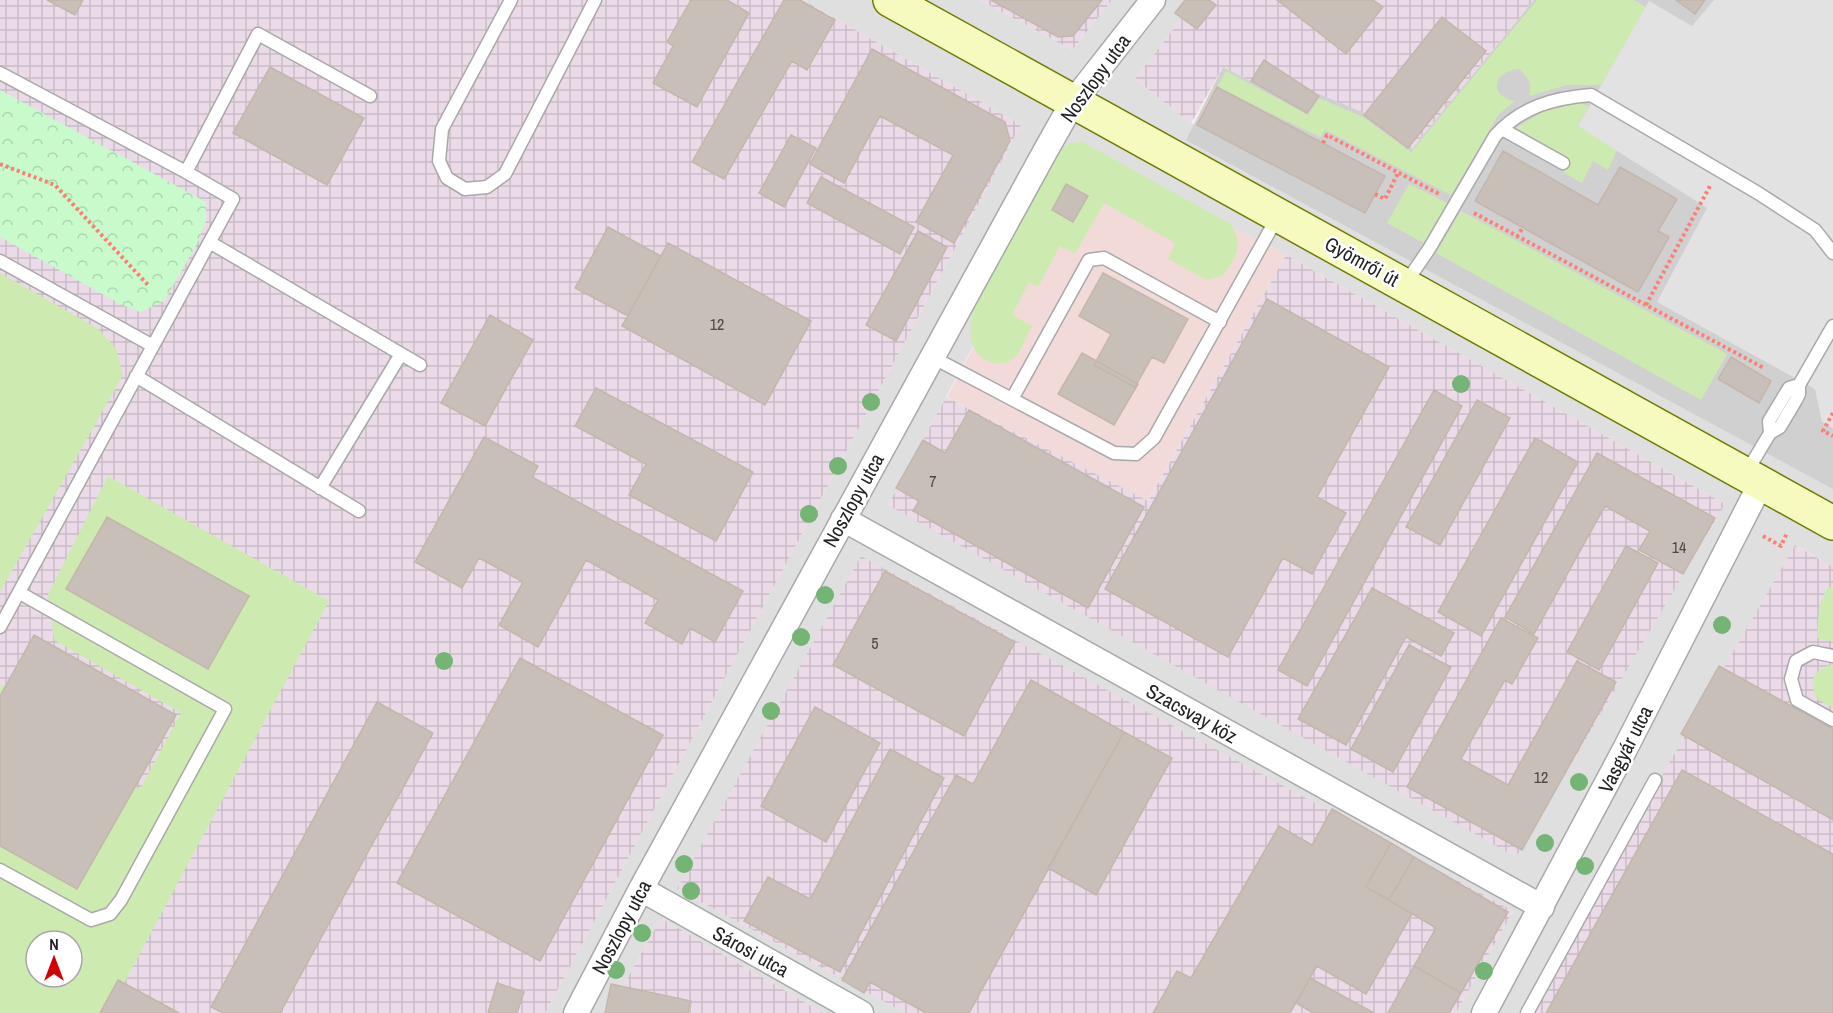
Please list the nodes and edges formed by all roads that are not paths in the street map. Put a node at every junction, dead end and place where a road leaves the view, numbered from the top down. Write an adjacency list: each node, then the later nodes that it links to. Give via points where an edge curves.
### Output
1 (511, 0): 2 (lane, via 442,129 439,160 447,178 465,189 487,187 505,174)
2 (595, 0)
3 (890, 0): 7 (street, Gyömrői út)
4 (1153, 0): 7 (street, Noszlopy utca)
5 (0, 74): 10 (lane)
6 (370, 96): 10 (lane, via 258,34)
7 (1073, 102): 11 (street, Gyömrői út); 20 (street, Noszlopy utca)
8 (1502, 129): 9 (lane); 13 (lane, via 1531,107 1591,94 1815,230); 15 (lane)
9 (1563, 164)
10 (186, 172): 12 (lane, via 233,199)
11 (1279, 215): 15 (street, Gyömrői út); 16 (lane)
12 (211, 243): 18 (lane); 19 (lane)
13 (1833, 253)
14 (0, 261): 18 (lane)
15 (1405, 285): 24 (street, Gyömrői út)
16 (1220, 322): 23 (lane, via 1154,438 1136,454 1114,453); 23 (lane, via 1104,258 1089,260)
17 (1833, 326): 24 (lane, via 1799,385 1796,400 1780,427 1770,433)
18 (153, 346): 22 (lane)
19 (401, 354): 21 (lane); 25 (lane)
20 (932, 357): 23 (lane); 27 (street, Noszlopy utca)
21 (420, 365)
22 (136, 376): 25 (lane); 29 (lane)
23 (1012, 399)
24 (1753, 479): 28 (street, Gyömrői út); 36 (street, Vasgyár utca, via 1625,750)
25 (320, 488): 26 (lane)
26 (359, 511)
27 (843, 519): 35 (street, Noszlopy utca); 36 (street, Szacsvay köz)
28 (1833, 523)
29 (20, 593): 30 (lane); 34 (lane, via 225,709 110,914 91,920)
30 (0, 627)
31 (1833, 656): 32 (lane, via 1813,652 1796,661 1791,679 1797,700)
32 (1833, 720)
33 (1655, 780): 40 (lane)
34 (0, 870)
35 (640, 889): 37 (street, Noszlopy utca); 38 (street, Sárosi utca)
36 (1542, 907): 39 (street, Vasgyár utca)
37 (576, 1013)
38 (861, 1013)
39 (1484, 1013)
40 (1527, 1013)

